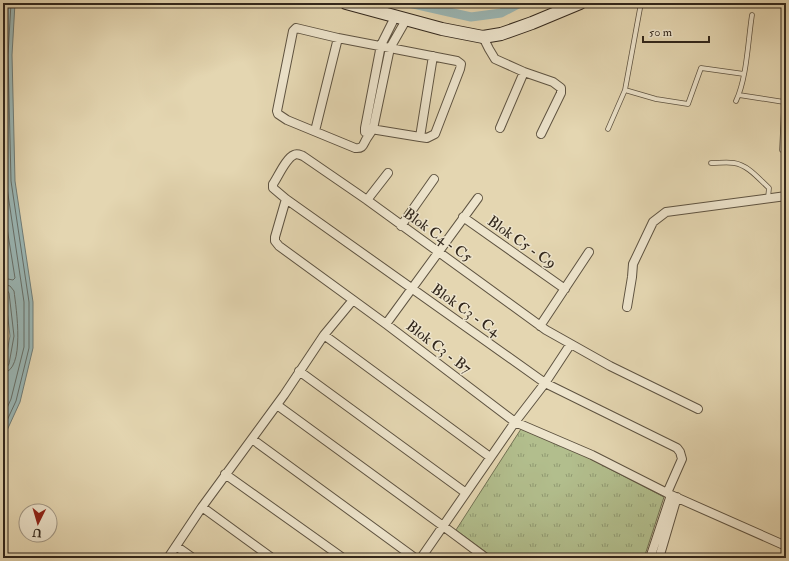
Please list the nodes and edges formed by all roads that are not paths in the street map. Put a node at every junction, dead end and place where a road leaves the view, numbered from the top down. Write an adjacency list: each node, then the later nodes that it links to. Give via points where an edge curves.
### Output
1 (346, 3): 5 (street)
2 (580, 3): 6 (street, via 501,34)
3 (641, 3): 14 (lane)
4 (752, 15): 13 (lane)
5 (400, 18): 6 (street); 8 (street); 9 (street)
6 (483, 37): 12 (street, via 495,59)
7 (338, 38): 8 (street); 22 (street); 22 (street, via 296,28 293,31 277,111 287,120)
8 (381, 45): 9 (street); 18 (street)
9 (390, 48): 10 (street); 20 (street)
10 (433, 56): 24 (street); 24 (street, via 457,61 461,66 435,134 427,138)
11 (786, 65): 17 (lane)
12 (524, 72): 19 (street); 23 (street, via 554,82 561,88)
13 (744, 74): 14 (lane, via 701,68 688,104 656,99); 15 (lane)
14 (625, 90): 21 (lane)
15 (739, 95): 16 (lane); 17 (lane)
16 (736, 101)
17 (784, 102): 26 (lane)
18 (365, 128): 20 (street); 25 (street)
19 (500, 128)
20 (373, 129): 24 (street); 25 (street)
21 (608, 129)
22 (316, 131): 25 (street, via 358,148 363,147)
23 (541, 134)
24 (420, 137)
25 (367, 139)
26 (782, 150)
27 (289, 158): 33 (street, Blok C3 - C4, via 273,184 275,190); 35 (street, Blok C4 - C5, via 294,154 303,156)
28 (711, 163): 34 (lane, via 733,163 748,169 769,188)
29 (388, 173): 35 (street)
30 (434, 180): 37 (street)
31 (786, 196): 34 (street)
32 (478, 198): 36 (street)
33 (286, 199): 40 (street, Blok C3 - C4); 42 (street, Blok C3 - B7, via 274,236 278,246)
34 (768, 199): 43 (street, via 666,212 659,217 653,222 633,264)
35 (367, 200): 37 (street, Blok C4 - C5)
36 (463, 217): 38 (street); 41 (street, Blok C5 - C9)
37 (401, 226): 38 (street, Blok C4 - C5)
38 (438, 252): 40 (street); 45 (street, Blok C4 - C5)
39 (589, 252): 41 (street)
40 (412, 288): 44 (street); 49 (street, Blok C3 - C4)
41 (565, 289): 45 (street)
42 (353, 300): 44 (street, Blok C3 - B7); 46 (street)
43 (627, 307)
44 (386, 324): 52 (street, Blok C3 - B7)
45 (540, 326): 47 (street, Blok C4 - C5)
46 (324, 335): 48 (street); 54 (street)
47 (570, 345): 49 (street); 51 (street, Blok C4 - C5)
48 (299, 372): 50 (street); 56 (street)
49 (545, 383): 52 (street); 57 (street, Blok C3 - C4, via 677,448 682,460)
50 (277, 405): 53 (street); 59 (street)
51 (698, 409)
52 (515, 422): 54 (street); 57 (street, Blok C3 - B7, via 592,455)
53 (252, 439): 55 (street); 66 (street)
54 (490, 457): 56 (street)
55 (226, 474): 58 (street); 65 (street)
56 (466, 493): 59 (street)
57 (671, 495): 61 (street, Blok C3 - B7); 69 (street); 70 (street)
58 (202, 507): 60 (street); 64 (street)
59 (443, 526): 67 (street); 68 (street)
60 (176, 546): 62 (street); 63 (street)
61 (786, 546)
62 (168, 558)
63 (193, 558)
64 (272, 558)
65 (344, 558)
66 (415, 558)
67 (420, 558)
68 (486, 558)
69 (650, 558)
70 (659, 558)

